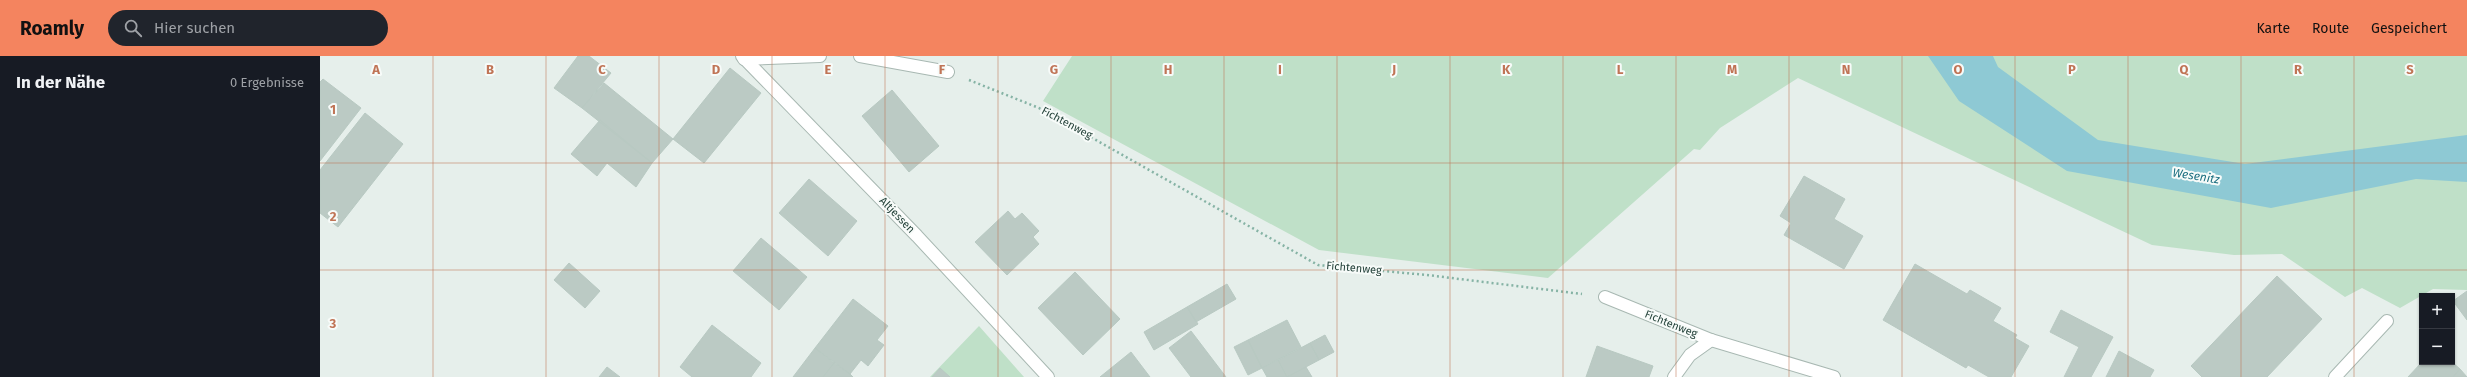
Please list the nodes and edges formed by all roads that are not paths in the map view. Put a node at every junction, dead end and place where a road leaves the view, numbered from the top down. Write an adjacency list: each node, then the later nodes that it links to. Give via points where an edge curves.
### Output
1 (820, 56): 3 (street)
2 (860, 56): 4 (street)
3 (743, 57): 8 (street, Altjessen, via 917,236)
4 (948, 72)
5 (1605, 297): 7 (street, Fichtenweg)
6 (2387, 321): 11 (street)
7 (1711, 340): 9 (street, via 1690,355); 10 (street, Fichtenweg)
8 (1048, 377)
9 (1674, 377)
10 (1834, 377)
11 (2335, 377)

